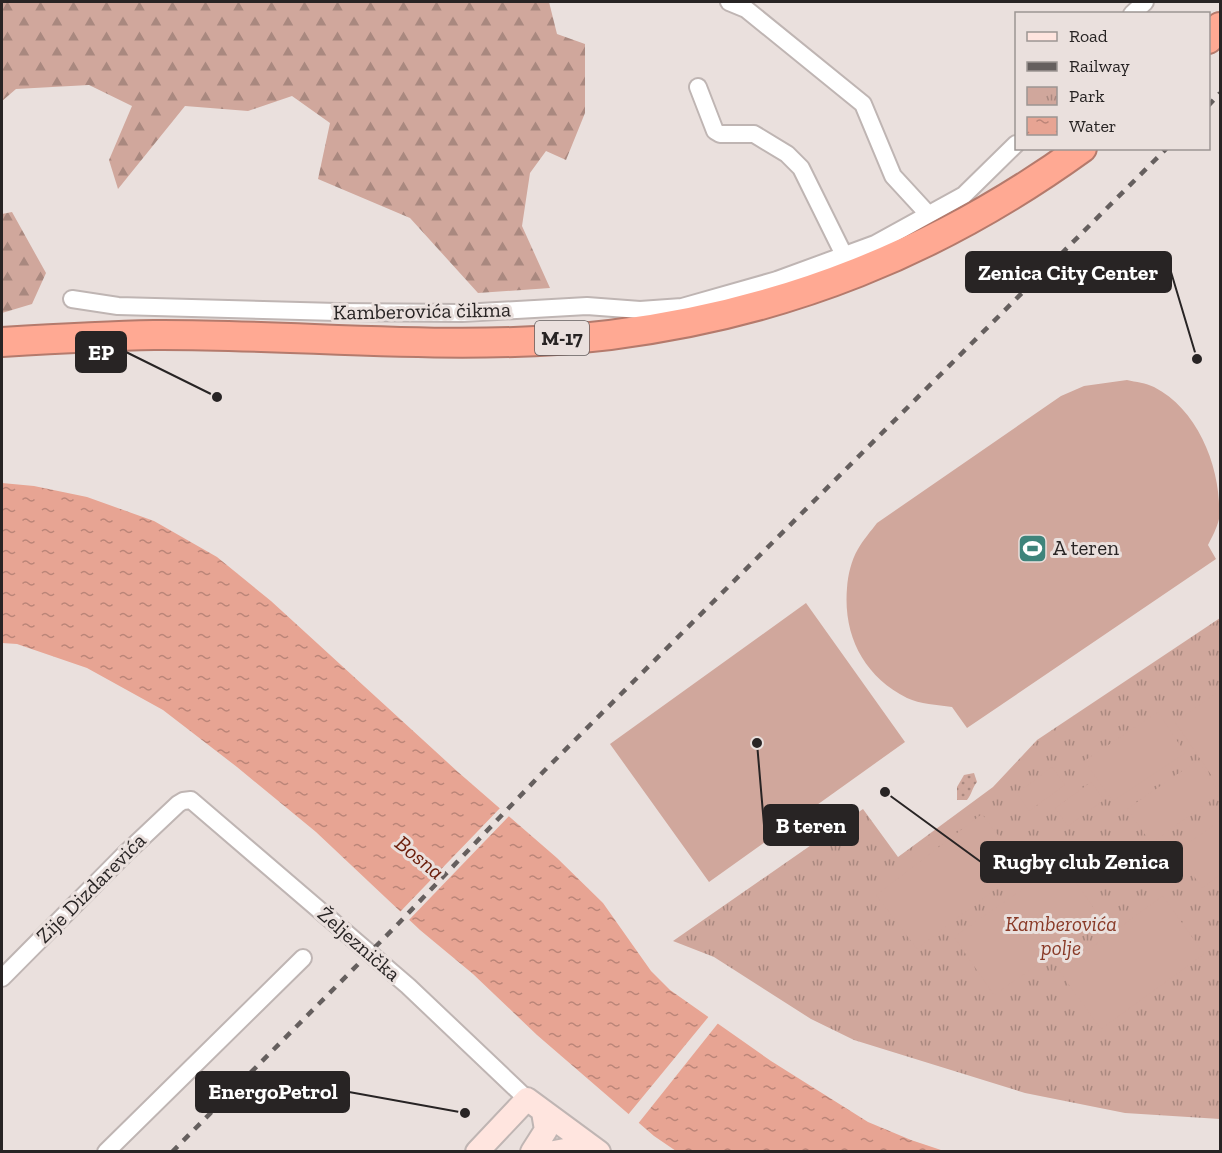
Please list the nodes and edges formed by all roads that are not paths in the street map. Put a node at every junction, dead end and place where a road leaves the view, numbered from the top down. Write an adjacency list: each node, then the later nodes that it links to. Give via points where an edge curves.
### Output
1 (729, 2): 7 (street, via 746,9 863,104 893,176)
2 (1221, 27): 3 (highway)
3 (1210, 38)
4 (698, 87): 8 (street, via 715,131 754,134 788,154 801,168)
5 (1015, 146): 7 (street, Kamberovića čikma, via 964,195)
6 (1079, 150): 10 (highway, M-17, via 982,214 872,268 797,295 682,324 608,335 489,341 154,335)
7 (928, 214): 8 (street, Kamberovića čikma, via 875,244)
8 (844, 255): 9 (street, Kamberovića čikma, via 766,283 659,310 587,306 462,313 314,312 118,306)
9 (72, 298)
10 (2, 342)
11 (183, 801): 13 (street, Zije Dizdarevića); 14 (street, Željeznička, via 198,804 408,986)
12 (303, 958): 15 (street)
13 (2, 978)
14 (535, 1105): 16 (street); 17 (street, via 546,1130); 20 (street)
15 (106, 1152)
16 (477, 1152)
17 (532, 1152)
18 (554, 1152): 19 (street)
19 (588, 1152)
20 (598, 1152)

